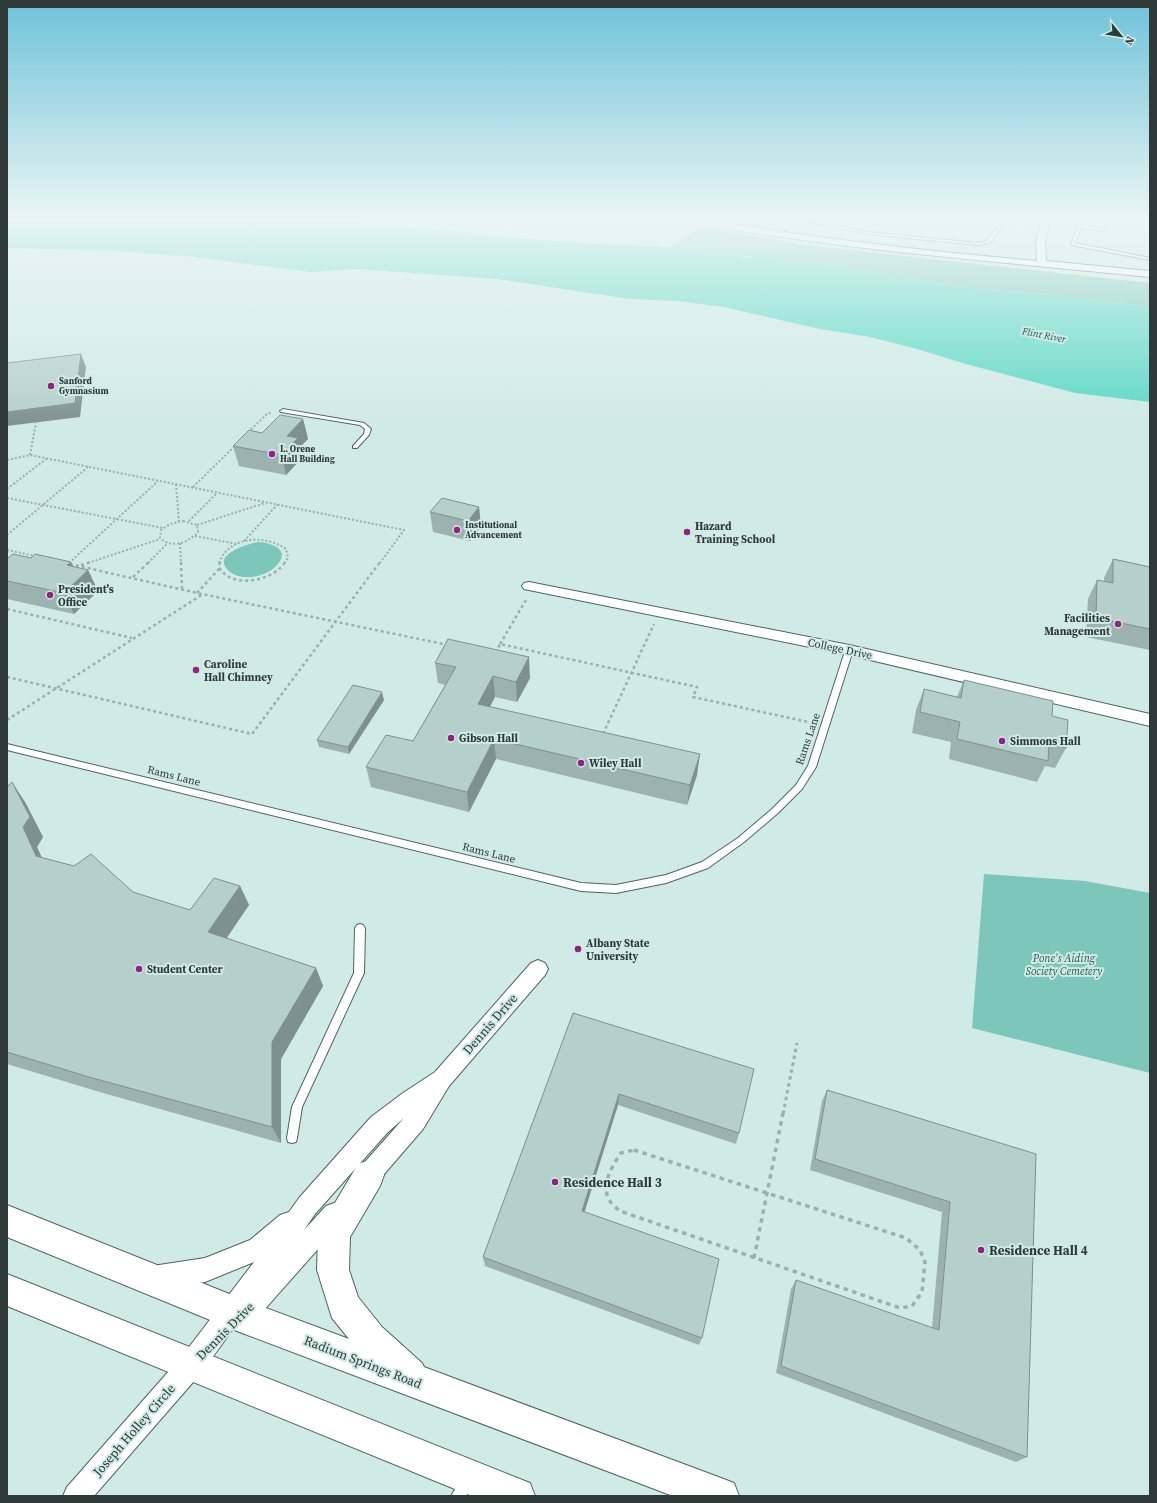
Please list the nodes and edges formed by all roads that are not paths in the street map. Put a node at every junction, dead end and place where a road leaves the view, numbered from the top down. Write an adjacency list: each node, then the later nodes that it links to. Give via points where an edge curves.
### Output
1 (283, 411): 2 (lane, via 362,424 368,429 367,434)
2 (355, 447)
3 (531, 586): 4 (street, College Drive)
4 (849, 650): 5 (street, College Drive); 6 (lane, Rams Lane, via 812,767 799,787 741,840 705,865 666,879 616,889 581,887)
5 (1150, 720)
6 (7, 747)
7 (360, 928): 10 (lane, via 359,973 297,1107)
8 (538, 969): 9 (street, Dennis Drive)
9 (442, 1079): 11 (street, Dennis Drive, via 415,1122); 12 (street, Dennis Drive, via 378,1125)
10 (292, 1138)
11 (369, 1175): 16 (street, Dennis Drive); 18 (main road, via 334,1234 333,1270 344,1306 370,1339)
12 (307, 1206): 14 (street, via 258,1249 205,1270); 16 (street, Dennis Drive)
13 (7, 1221): 14 (main road, Radium Springs Road)
14 (148, 1278): 16 (main road, Radium Springs Road)
15 (7, 1290): 17 (main road)
16 (236, 1314): 17 (street, Dennis Drive); 18 (main road, Radium Springs Road)
17 (192, 1364): 19 (main road); 20 (street, Joseph Holley Circle)
18 (420, 1383): 22 (main road, Radium Springs Road)
19 (464, 1487): 21 (main road)
20 (76, 1496)
21 (517, 1496)
22 (721, 1496)

